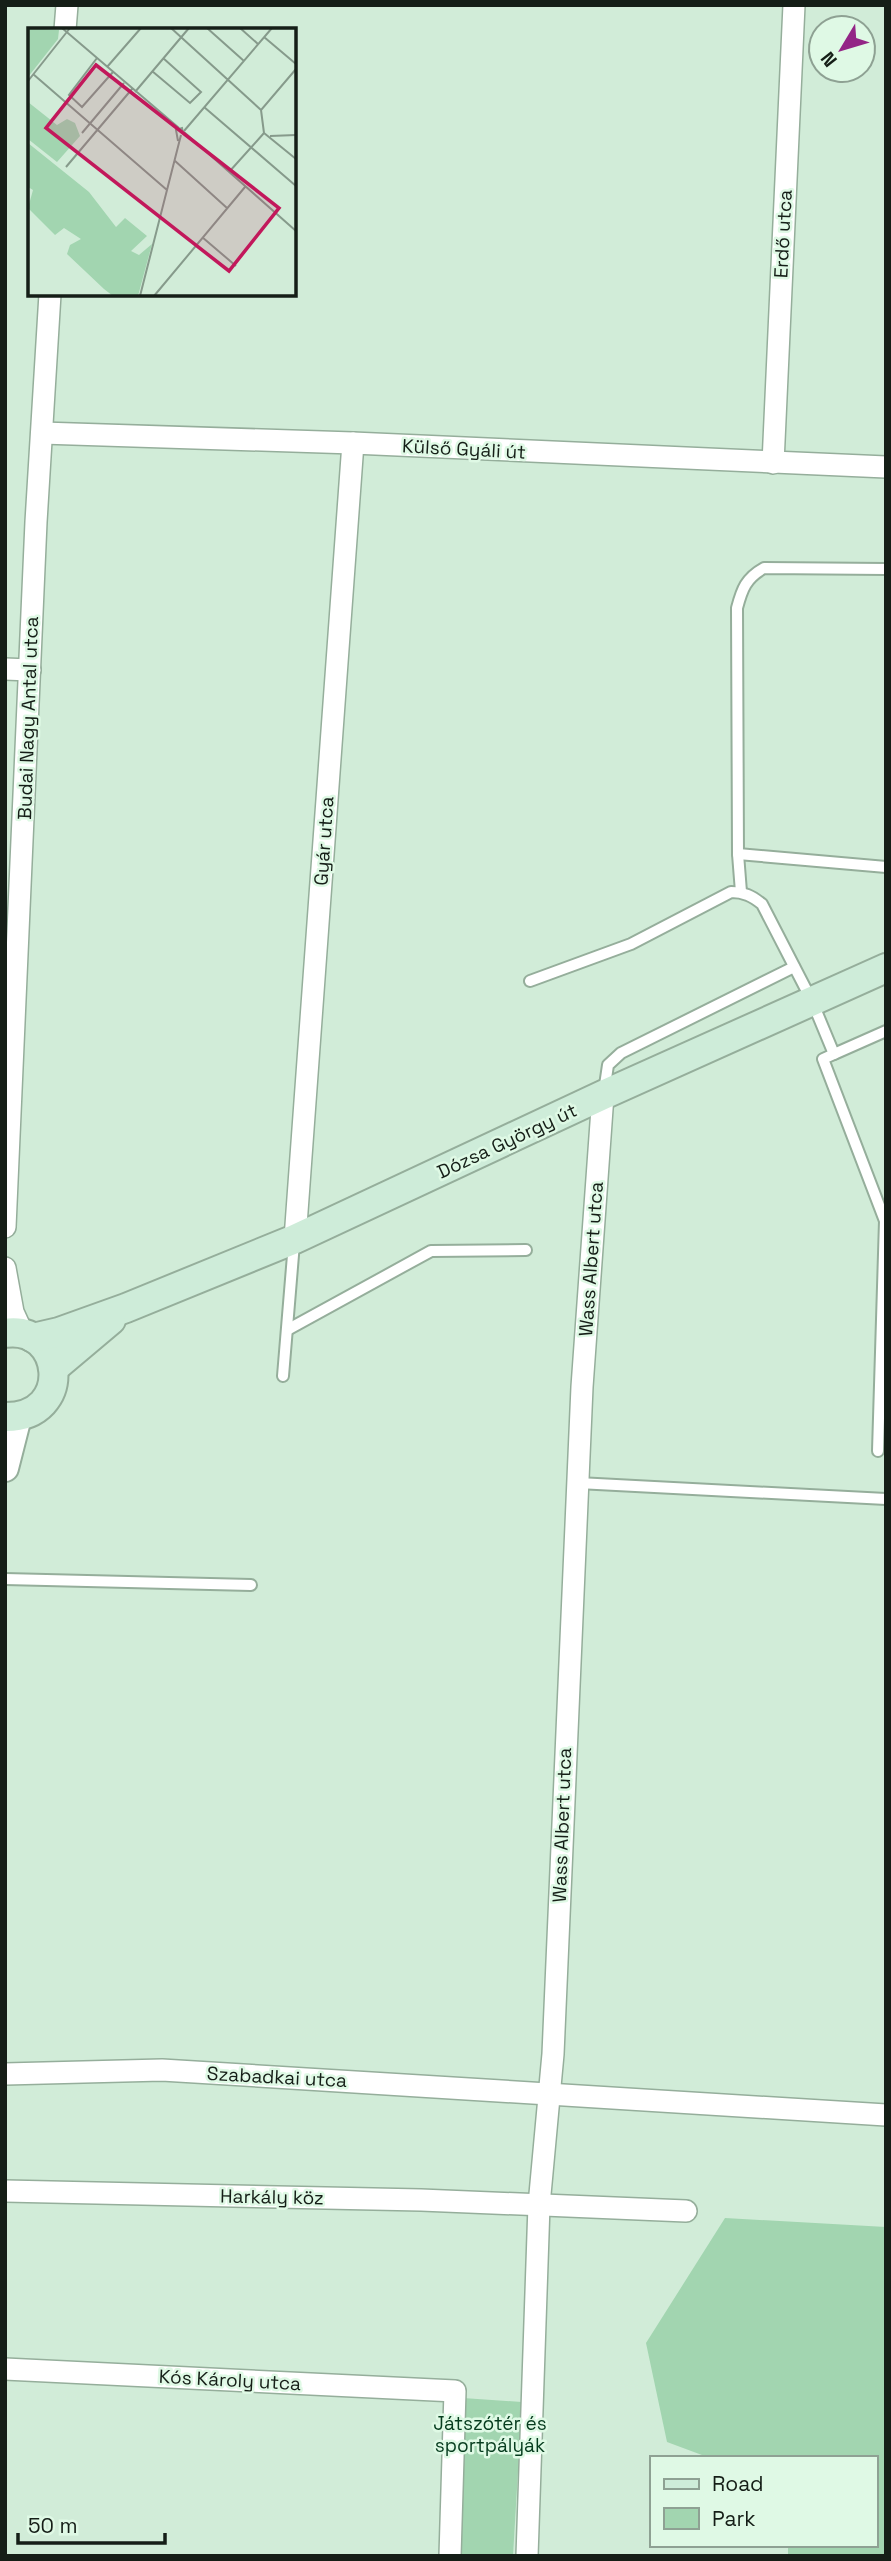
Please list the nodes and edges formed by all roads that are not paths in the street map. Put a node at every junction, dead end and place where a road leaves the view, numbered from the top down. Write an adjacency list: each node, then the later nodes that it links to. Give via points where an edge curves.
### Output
1 (67, 5): 3 (street)
2 (794, 5): 7 (street, Erdő utca)
3 (65, 28)
4 (50, 296): 5 (street, Budai Nagy Antal utca)
5 (42, 433): 6 (street, Külső Gyáli út); 11 (street, Budai Nagy Antal utca)
6 (352, 443): 7 (street, Külső Gyáli út); 23 (street, Gyár utca)
7 (773, 463): 8 (street, Külső Gyáli út)
8 (886, 467)
9 (886, 569): 12 (lane, via 764,568 751,575 742,588 737,608)
10 (5, 669): 11 (street)
11 (30, 670): 22 (street, Budai Nagy Antal utca)
12 (738, 854): 13 (lane); 14 (lane)
13 (886, 867)
14 (741, 892): 15 (lane, via 762,904); 17 (lane, via 731,892 631,944)
15 (794, 967): 18 (lane); 21 (lane, via 621,1053 608,1065)
16 (886, 968): 18 (main road, Dózsa György út)
17 (530, 981)
18 (812, 1001): 20 (lane); 21 (main road, Dózsa György út)
19 (886, 1031): 20 (lane)
20 (834, 1054): 27 (lane, via 823,1059 885,1222)
21 (603, 1095): 23 (main road, Dózsa György út); 35 (street, Wass Albert utca)
22 (5, 1227)
23 (295, 1239): 26 (main road, Dózsa György út); 28 (lane)
24 (526, 1250): 28 (lane, via 431,1251)
25 (5, 1268): 29 (street)
26 (126, 1308): 29 (main road, Dózsa György út, via 60,1332); 30 (main road, Dózsa György út)
27 (885, 1311): 33 (lane)
28 (287, 1330): 31 (lane)
29 (20, 1335): 30 (main road, via 50,1356)
30 (54, 1368): 32 (main road, via 50,1394 42,1405)
31 (283, 1376)
32 (12, 1417): 34 (street)
33 (878, 1451)
34 (5, 1468)
35 (578, 1483): 36 (lane); 40 (street, Wass Albert utca)
36 (886, 1499)
37 (5, 1579): 38 (lane)
38 (251, 1585)
39 (5, 2074): 40 (street, Szabadkai utca, via 162,2070)
40 (548, 2094): 41 (street, Szabadkai utca); 43 (street, Wass Albert utca)
41 (886, 2115)
42 (5, 2191): 43 (street, Harkály köz)
43 (539, 2205): 44 (street, Harkály köz); 47 (street, Wass Albert utca)
44 (686, 2211)
45 (5, 2369): 46 (street, Kós Károly utca, via 455,2391)
46 (450, 2556)
47 (527, 2556)

